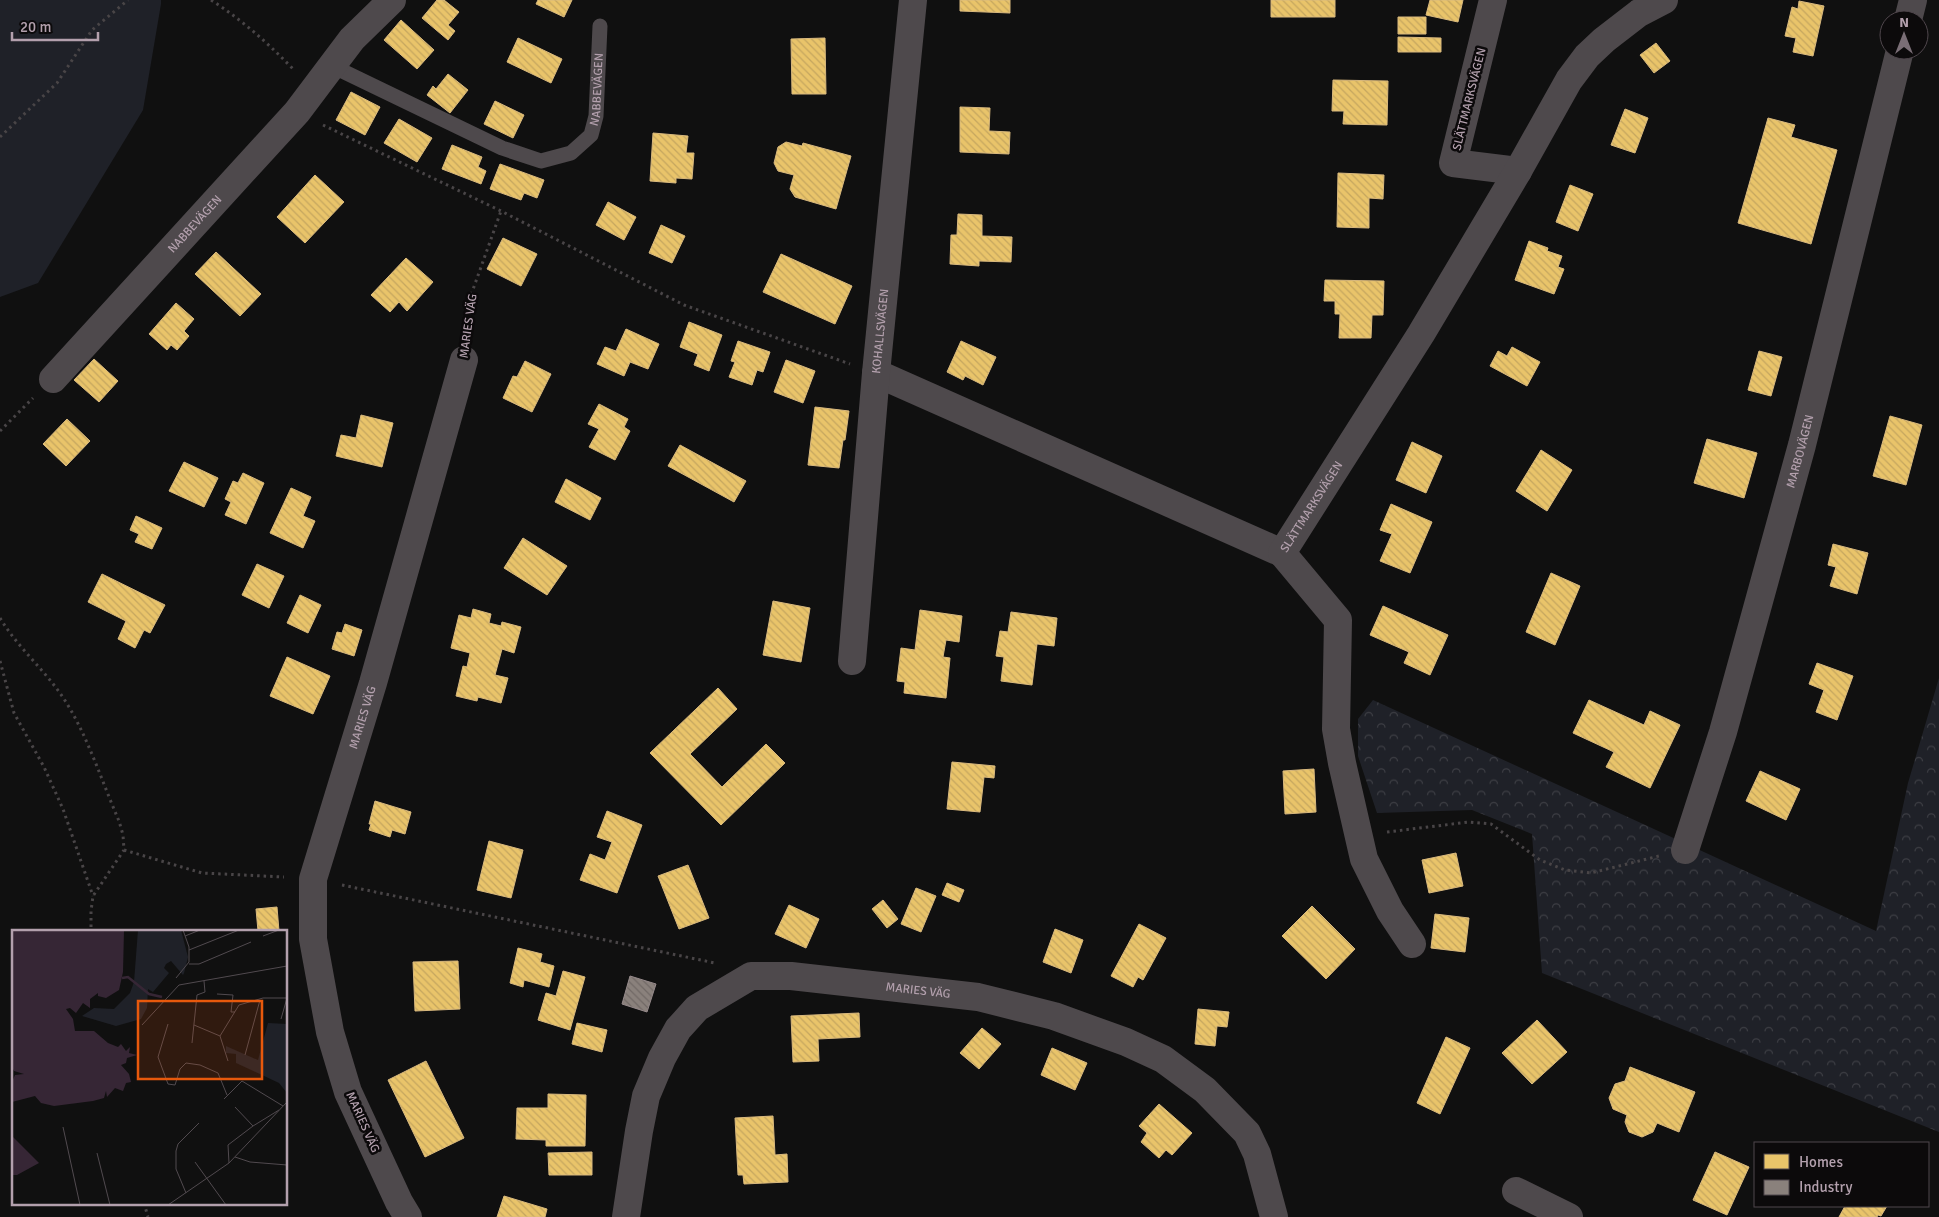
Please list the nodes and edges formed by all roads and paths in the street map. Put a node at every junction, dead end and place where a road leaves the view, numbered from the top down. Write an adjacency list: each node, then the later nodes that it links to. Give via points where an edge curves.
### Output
1 (128, 0): 12 (path, via 92,30 57,83)
2 (211, 0): 10 (path, via 266,41)
3 (392, 0): 9 (street, NABBEVÄGEN, via 352,39)
4 (913, 0): 16 (street, KOHALLSVÄGEN)
5 (1493, 0): 13 (street, SLÄTTMARKSVÄGEN, via 1453,163)
6 (1664, 0): 13 (street, SLÄTTMARKSVÄGEN, via 1639,13 1587,56 1569,80)
7 (600, 26): 9 (lane, NABBEVÄGEN, via 597,108 591,135 571,153 541,161 502,148)
8 (1898, 60): 25 (street, MARBOVÄGEN, via 1802,445 1723,732)
9 (332, 66): 10 (street, NABBEVÄGEN)
10 (314, 91): 11 (street, NABBEVÄGEN)
11 (297, 112): 14 (path); 17 (street, NABBEVÄGEN)
12 (0, 137)
13 (1518, 172): 19 (street, SLÄTTMARKSVÄGEN, via 1421,334)
14 (500, 211): 15 (path, MARIES VÄG, via 471,295); 16 (path, via 684,305)
15 (464, 360): 26 (street, MARIES VÄG, via 373,682)
16 (876, 373): 19 (street); 22 (street, KOHALLSVÄGEN)
17 (53, 379): 18 (path)
18 (0, 431)
19 (1282, 553): 23 (street, SLÄTTMARKSVÄGEN, via 1338,620 1336,729)
20 (0, 618): 24 (path, via 75,718 119,821)
21 (0, 661): 27 (path, via 14,713 63,809)
22 (852, 661)
23 (1359, 836): 25 (path, via 1469,822 1492,824 1540,860 1565,870 1591,873); 29 (street, SLÄTTMARKSVÄGEN, via 1364,859 1374,880)
24 (124, 850): 26 (path, via 202,873); 27 (path)
25 (1685, 850)
26 (313, 879): 30 (path, via 710,962); 34 (street, MARIES VÄG, via 313,938 330,1032 348,1092)
27 (93, 896): 28 (path)
28 (91, 930)
29 (1412, 944)
30 (751, 976): 35 (street, via 697,1008 678,1029 662,1058 646,1096); 36 (street, MARIES VÄG, via 791,976 978,997 1054,1016 1163,1059 1205,1090 1247,1134 1257,1154)
31 (1516, 1191): 37 (street)
32 (144, 1204): 33 (path)
33 (148, 1217)
34 (408, 1217)
35 (626, 1217)
36 (1274, 1217)
37 (1569, 1217)

